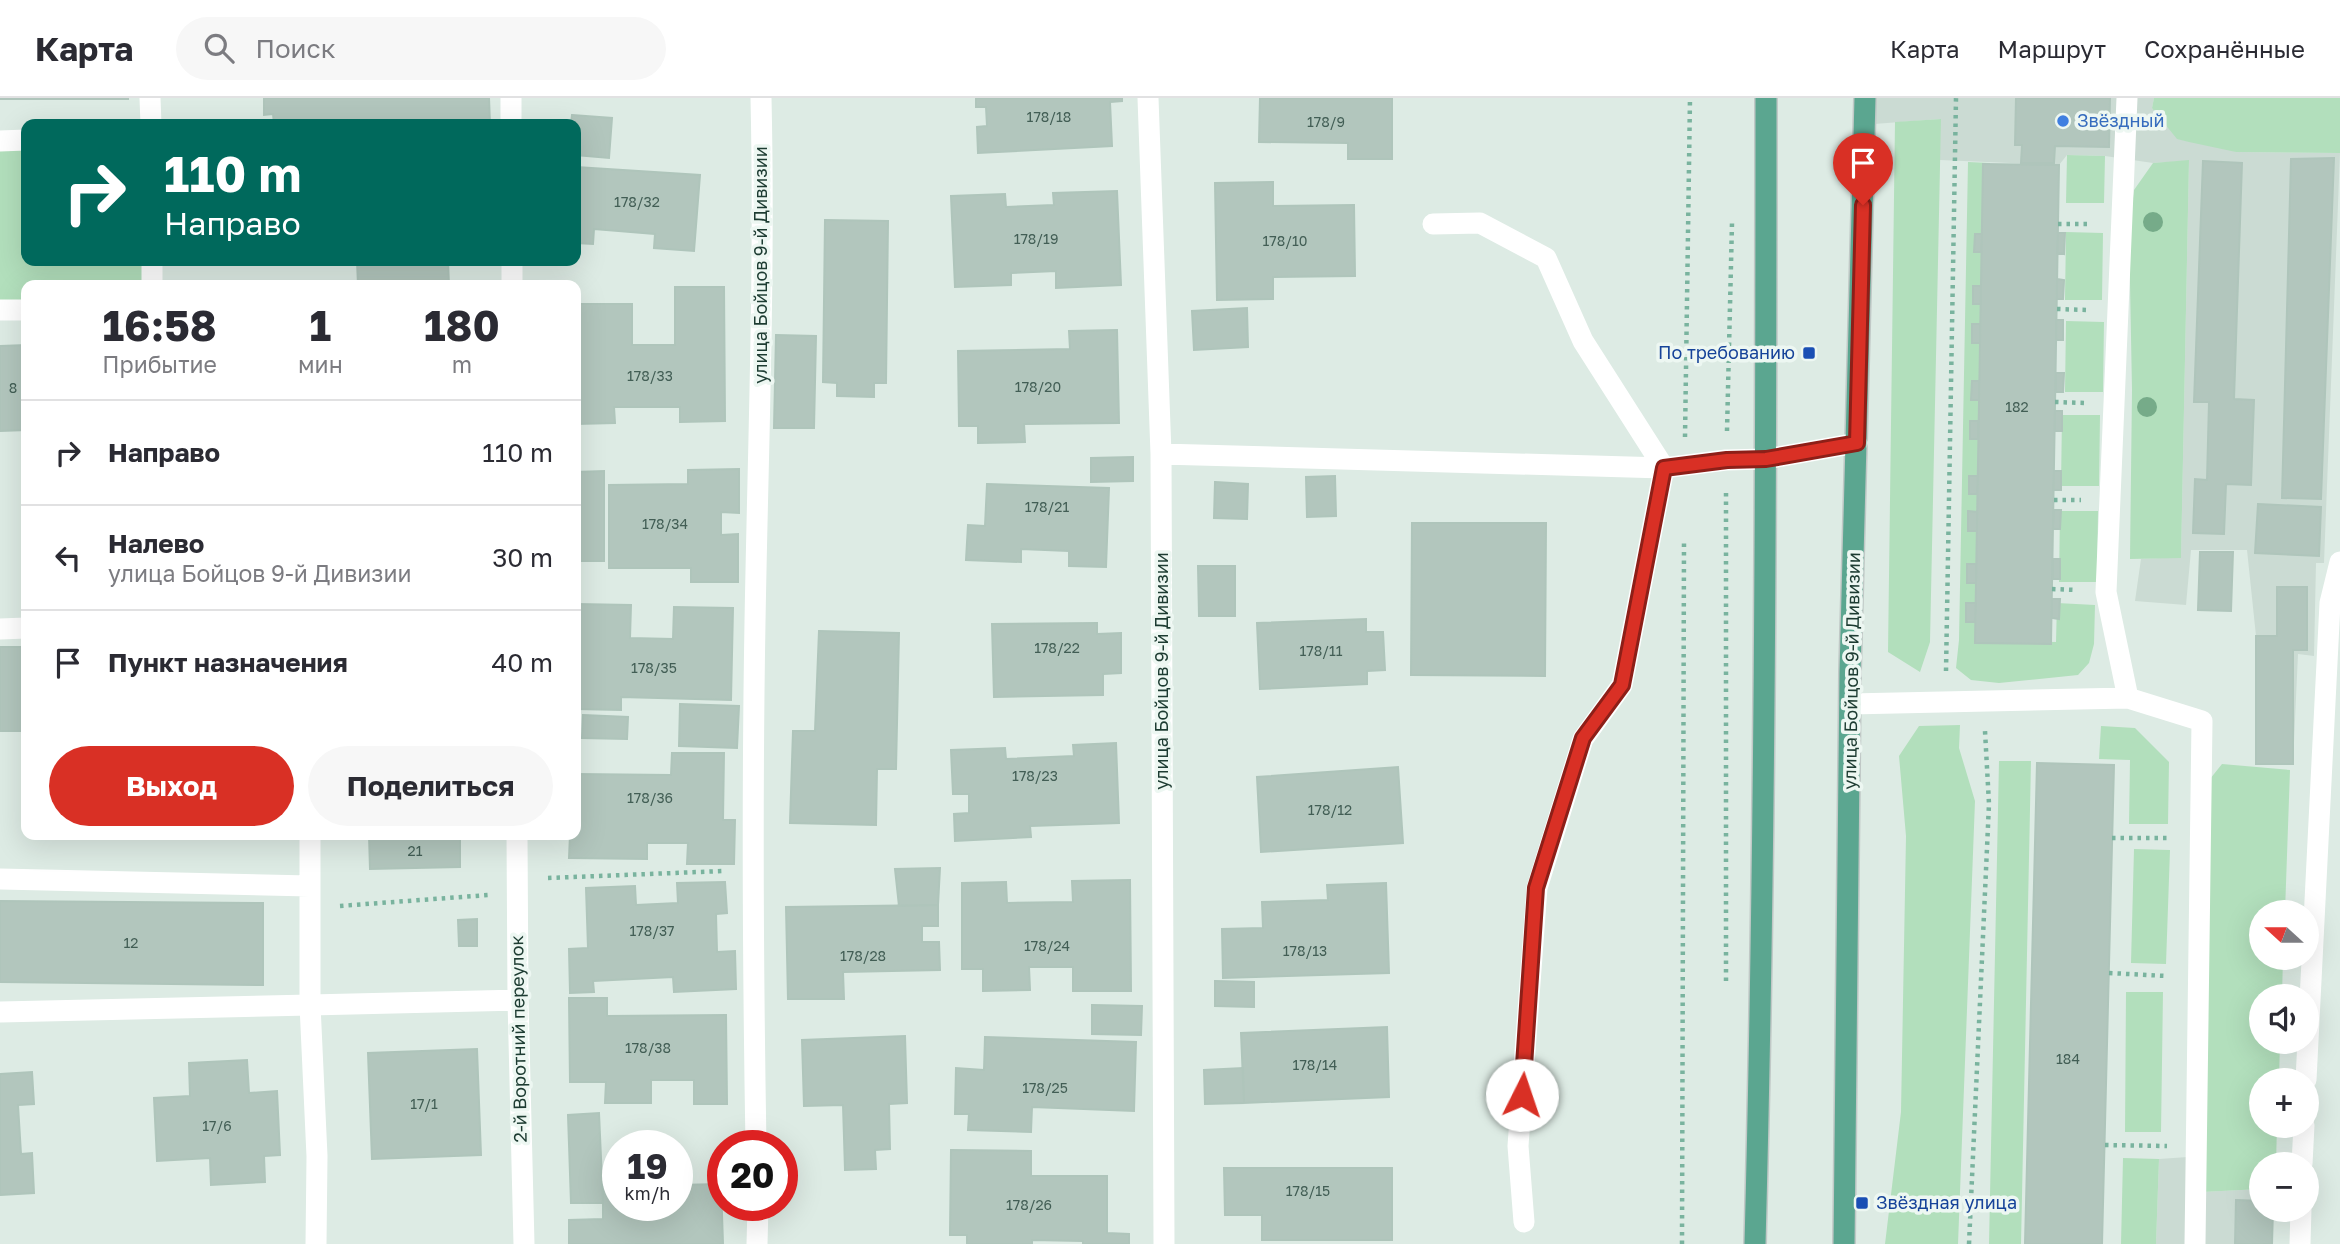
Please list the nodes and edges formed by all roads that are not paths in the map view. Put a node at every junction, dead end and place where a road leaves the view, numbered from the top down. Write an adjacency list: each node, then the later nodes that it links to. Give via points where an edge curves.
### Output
1 (150, 98): 8 (street)
2 (511, 98): 9 (street)
3 (761, 98): 32 (street, улица Бойцов 9-й Дивизии, via 764,222 753,870)
4 (1148, 98): 16 (street, улица Бойцов 9-й Дивизии)
5 (1766, 98): 17 (main road)
6 (1865, 98): 15 (main road, улица Бойцов 9-й Дивизии)
7 (2127, 98): 22 (street, via 2106,592)
8 (151, 119)
9 (511, 119)
10 (21, 140): 11 (street)
11 (0, 141)
12 (1433, 224): 18 (street, via 1480,223 1546,258 1583,341)
13 (0, 310): 14 (street)
14 (21, 310)
15 (1857, 443): 17 (street); 23 (main road, улица Бойцов 9-й Дивизии)
16 (1161, 454): 18 (street); 39 (street, улица Бойцов 9-й Дивизии)
17 (1766, 459): 18 (street); 40 (main road)
18 (1674, 467): 34 (street, via 1622,685 1583,738 1536,888 1518,1146)
19 (2340, 562): 31 (street, via 2330,603)
20 (21, 628): 21 (street)
21 (0, 629)
22 (2128, 698): 23 (street); 42 (street, via 2202,721)
23 (1850, 704): 41 (main road, улица Бойцов 9-й Дивизии)
24 (310, 840): 27 (street)
25 (517, 840): 28 (street, 2-й Воротний переулок)
26 (0, 879): 27 (street)
27 (310, 886): 29 (street)
28 (517, 1000): 29 (street); 37 (street, 2-й Воротний переулок)
29 (310, 1004): 30 (street); 36 (street)
30 (0, 1012)
31 (2307, 1068)
32 (757, 1130)
33 (758, 1221): 38 (street)
34 (1524, 1222)
35 (2301, 1222): 43 (street)
36 (316, 1244)
37 (524, 1244)
38 (757, 1244)
39 (1164, 1244)
40 (1755, 1244)
41 (1844, 1244)
42 (2195, 1244)
43 (2300, 1244)

